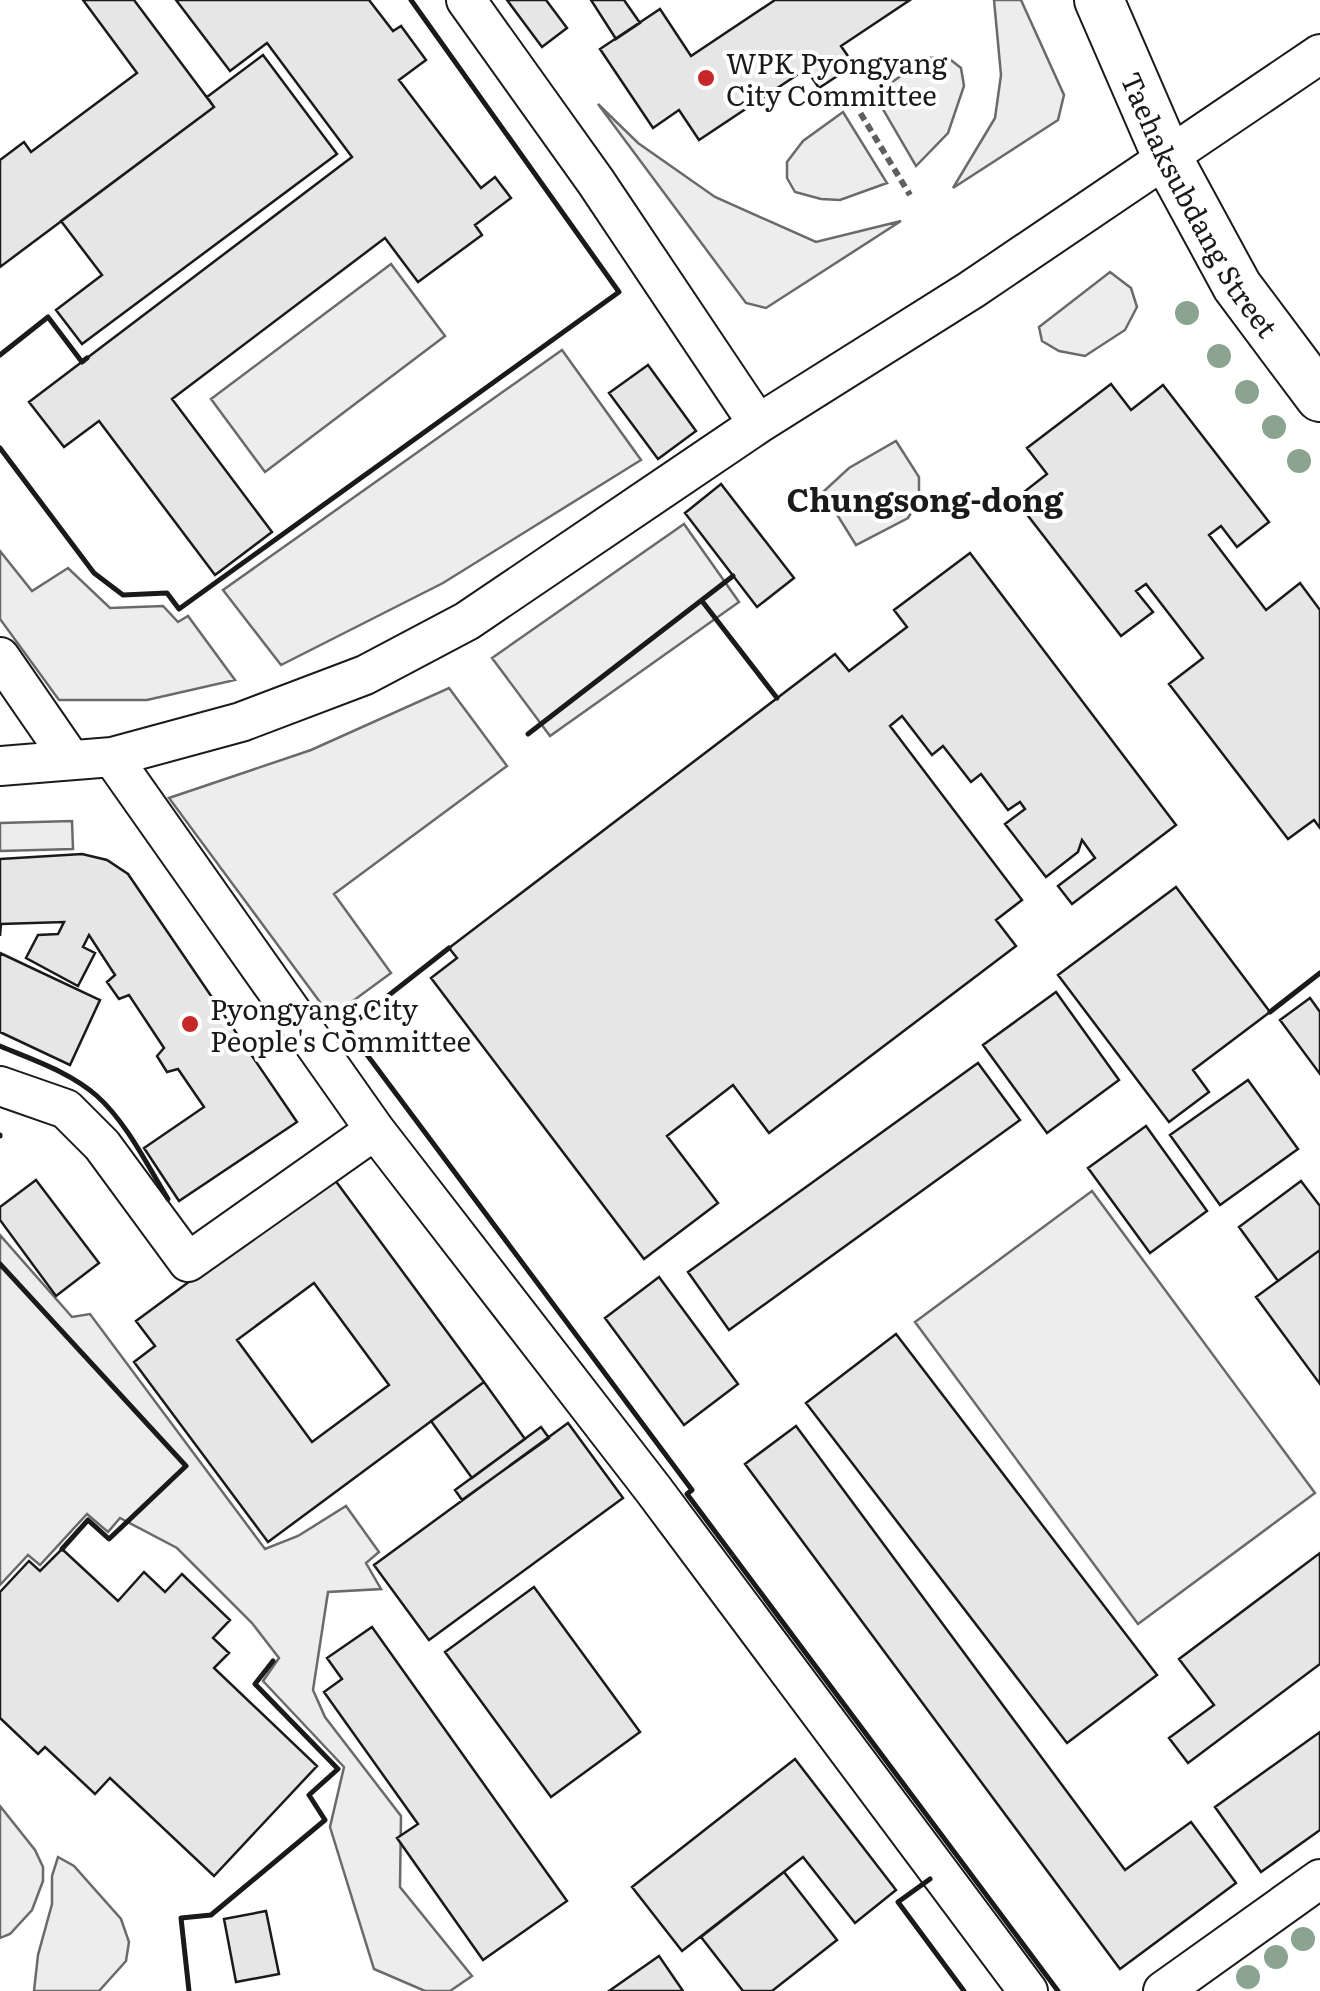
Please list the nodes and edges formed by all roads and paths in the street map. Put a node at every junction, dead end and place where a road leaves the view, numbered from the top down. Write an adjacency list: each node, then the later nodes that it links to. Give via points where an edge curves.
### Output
1 (466, 0): 8 (street)
2 (1098, 0): 5 (main road, Taehaksubdang Street)
3 (1320, 54): 5 (street)
4 (847, 91): 6 (path)
5 (1168, 159): 7 (main road, Taehaksubdang Street, via 1237,286); 8 (street)
6 (910, 195)
7 (1320, 397)
8 (758, 424): 10 (street, via 467,620 365,675 241,722)
9 (0, 657): 11 (street)
10 (112, 757): 11 (street); 14 (street)
11 (72, 760): 12 (street)
12 (0, 766)
13 (0, 1086): 14 (street, via 66,1109 102,1145 188,1262)
14 (365, 1117): 16 (street)
15 (1320, 1879): 17 (street)
16 (1028, 1991)
17 (1163, 1991)

